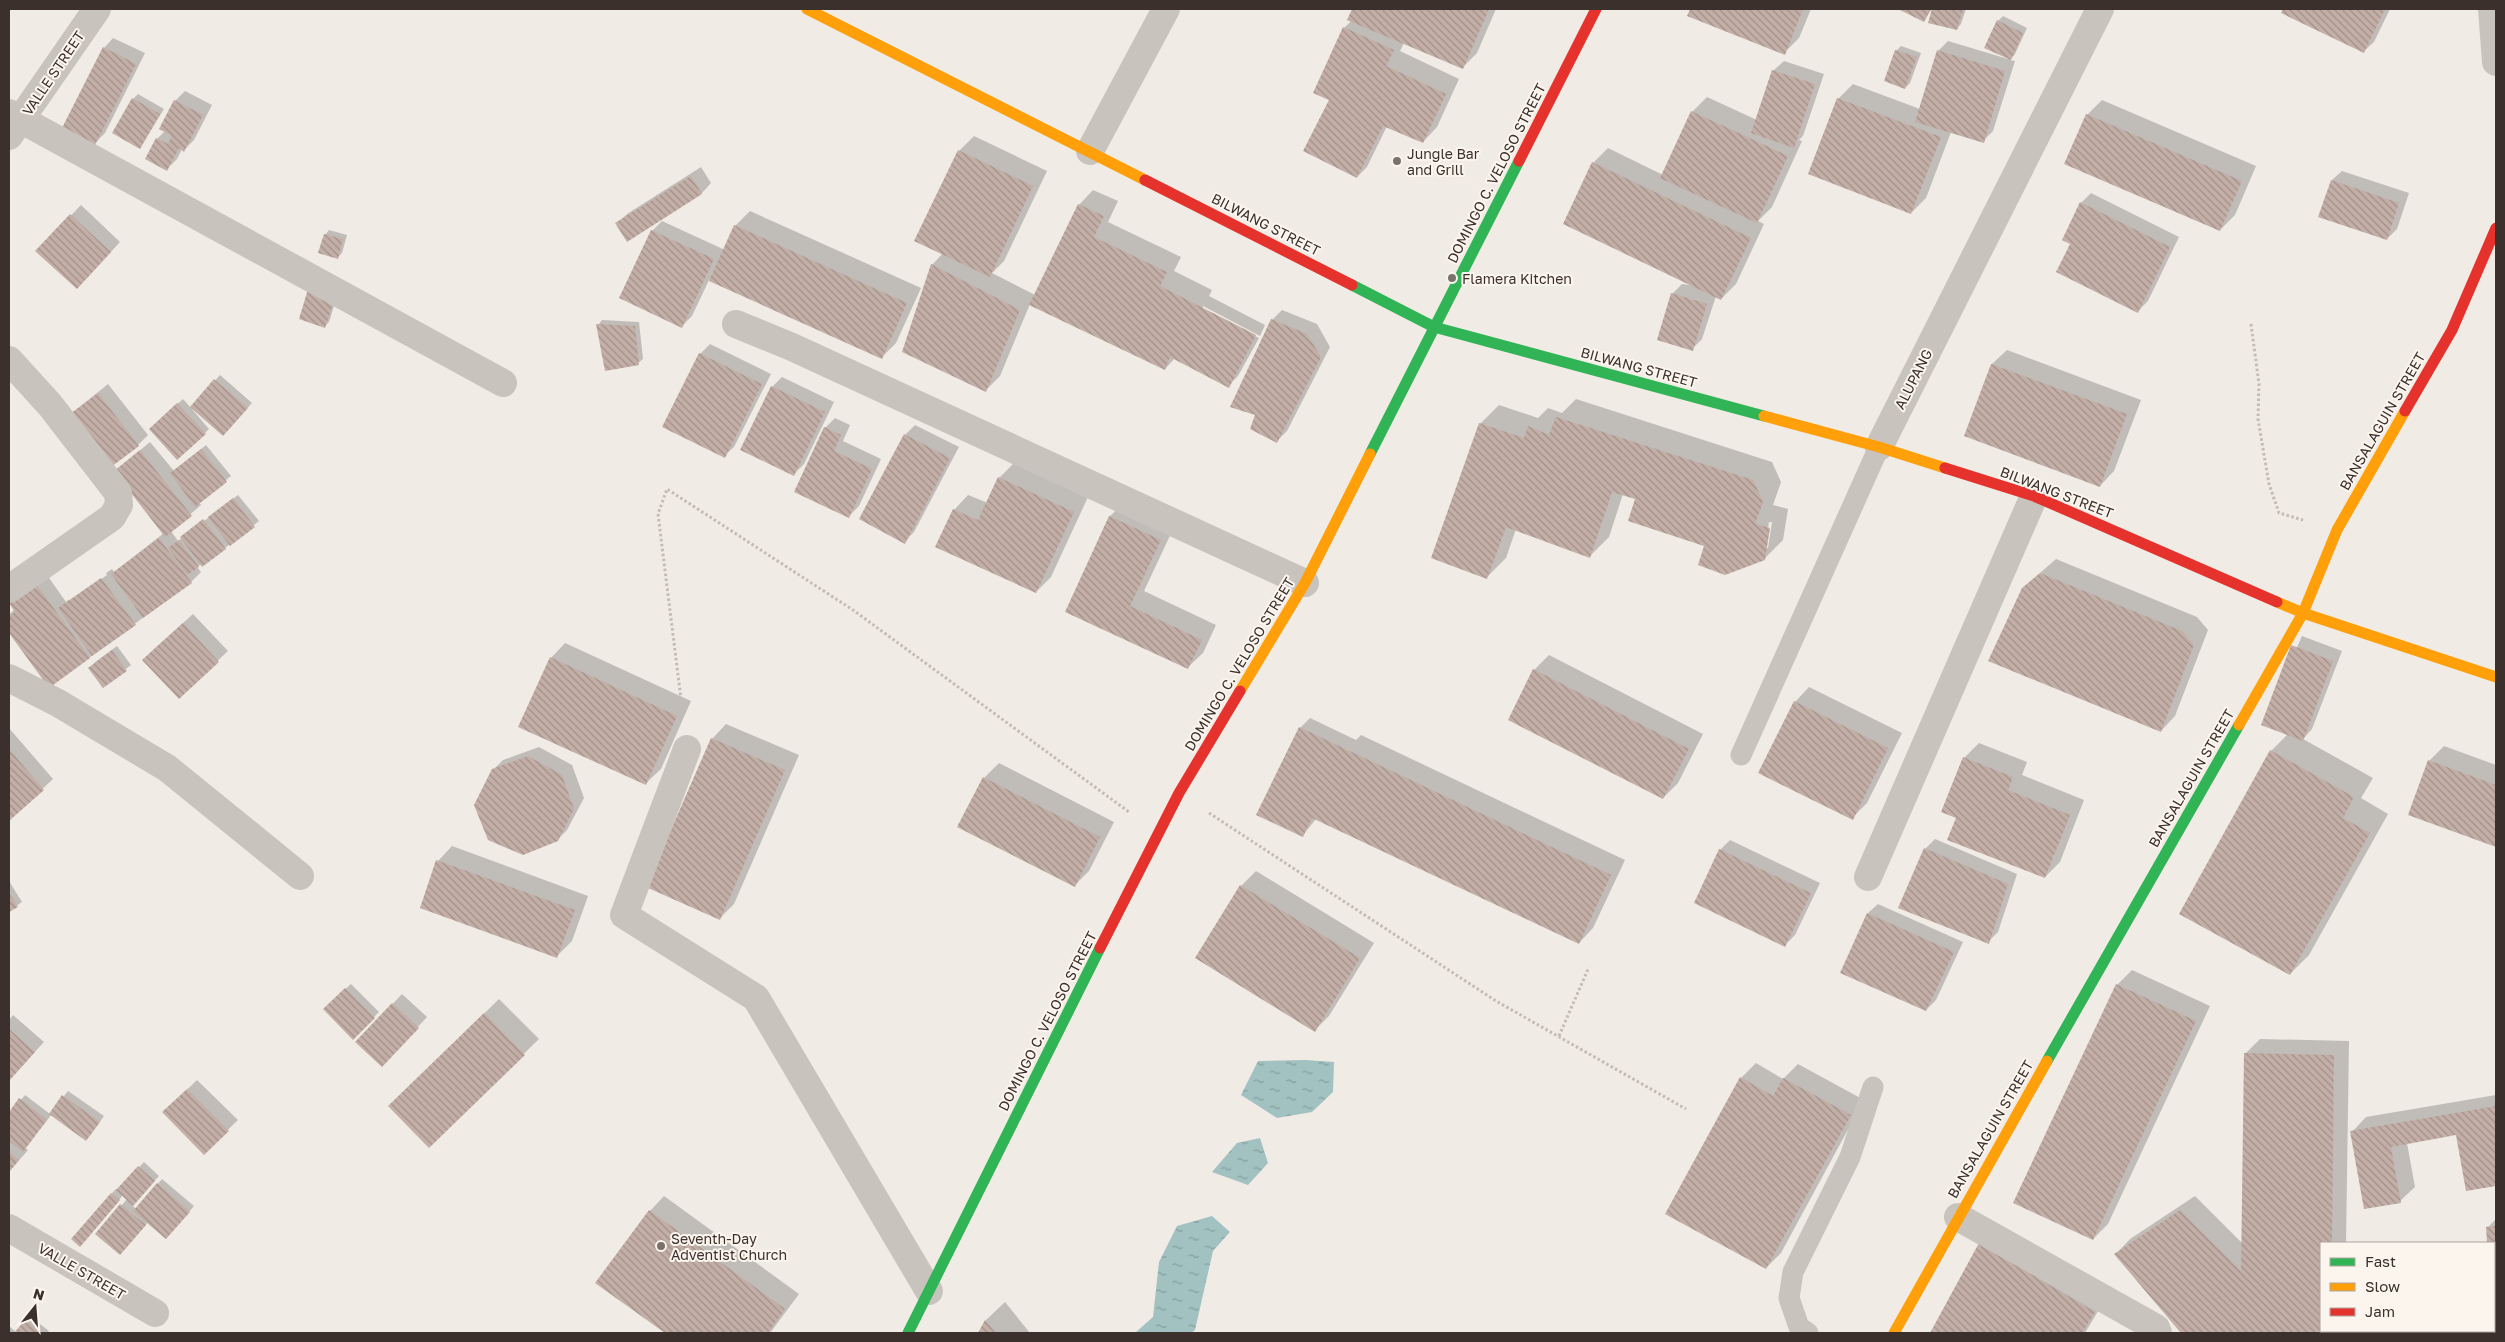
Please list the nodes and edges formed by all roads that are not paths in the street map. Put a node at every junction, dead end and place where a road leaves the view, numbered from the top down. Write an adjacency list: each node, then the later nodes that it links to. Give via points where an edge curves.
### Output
1 (97, 9): 8 (street, VALLE STREET)
2 (1166, 9): 9 (street)
3 (1596, 9): 12 (street, DOMINGO C. VELOSO STREET)
4 (2100, 9): 15 (street, ALUPANG)
5 (2492, 9): 7 (street)
6 (821, 12): 9 (street, BILWANG STREET)
7 (2496, 62)
8 (13, 123): 14 (street)
9 (1090, 151): 12 (street, BILWANG STREET)
10 (2496, 228): 19 (street, BANSALAGUIN STREET, via 2452,330 2337,530)
11 (736, 324): 17 (street)
12 (1434, 327): 15 (street, BILWANG STREET); 17 (street, DOMINGO C. VELOSO STREET)
13 (9, 360): 18 (street, via 50,405 118,493 119,505 112,517 89,535)
14 (503, 383)
15 (1879, 447): 16 (street, BILWANG STREET); 23 (lane, ALUPANG)
16 (2034, 496): 19 (street, BILWANG STREET); 25 (street)
17 (1305, 583): 29 (street, DOMINGO C. VELOSO STREET, via 1179,793)
18 (9, 589)
19 (2303, 613): 20 (street, BILWANG STREET); 27 (street, BANSALAGUIN STREET)
20 (2496, 677)
21 (9, 678): 24 (street, via 167,768)
22 (687, 749): 29 (street, via 624,915 756,998)
23 (1741, 756)
24 (300, 876)
25 (1868, 877)
26 (1873, 1087): 32 (lane, via 1850,1157 1793,1272 1789,1298 1799,1327)
27 (1958, 1216): 33 (street, BANSALAGUIN STREET); 34 (street, via 2156,1328)
28 (9, 1228): 30 (street, VALLE STREET)
29 (929, 1291): 31 (street, DOMINGO C. VELOSO STREET)
30 (154, 1313)
31 (908, 1333)
32 (1808, 1333)
33 (1894, 1333)
34 (2158, 1333)

